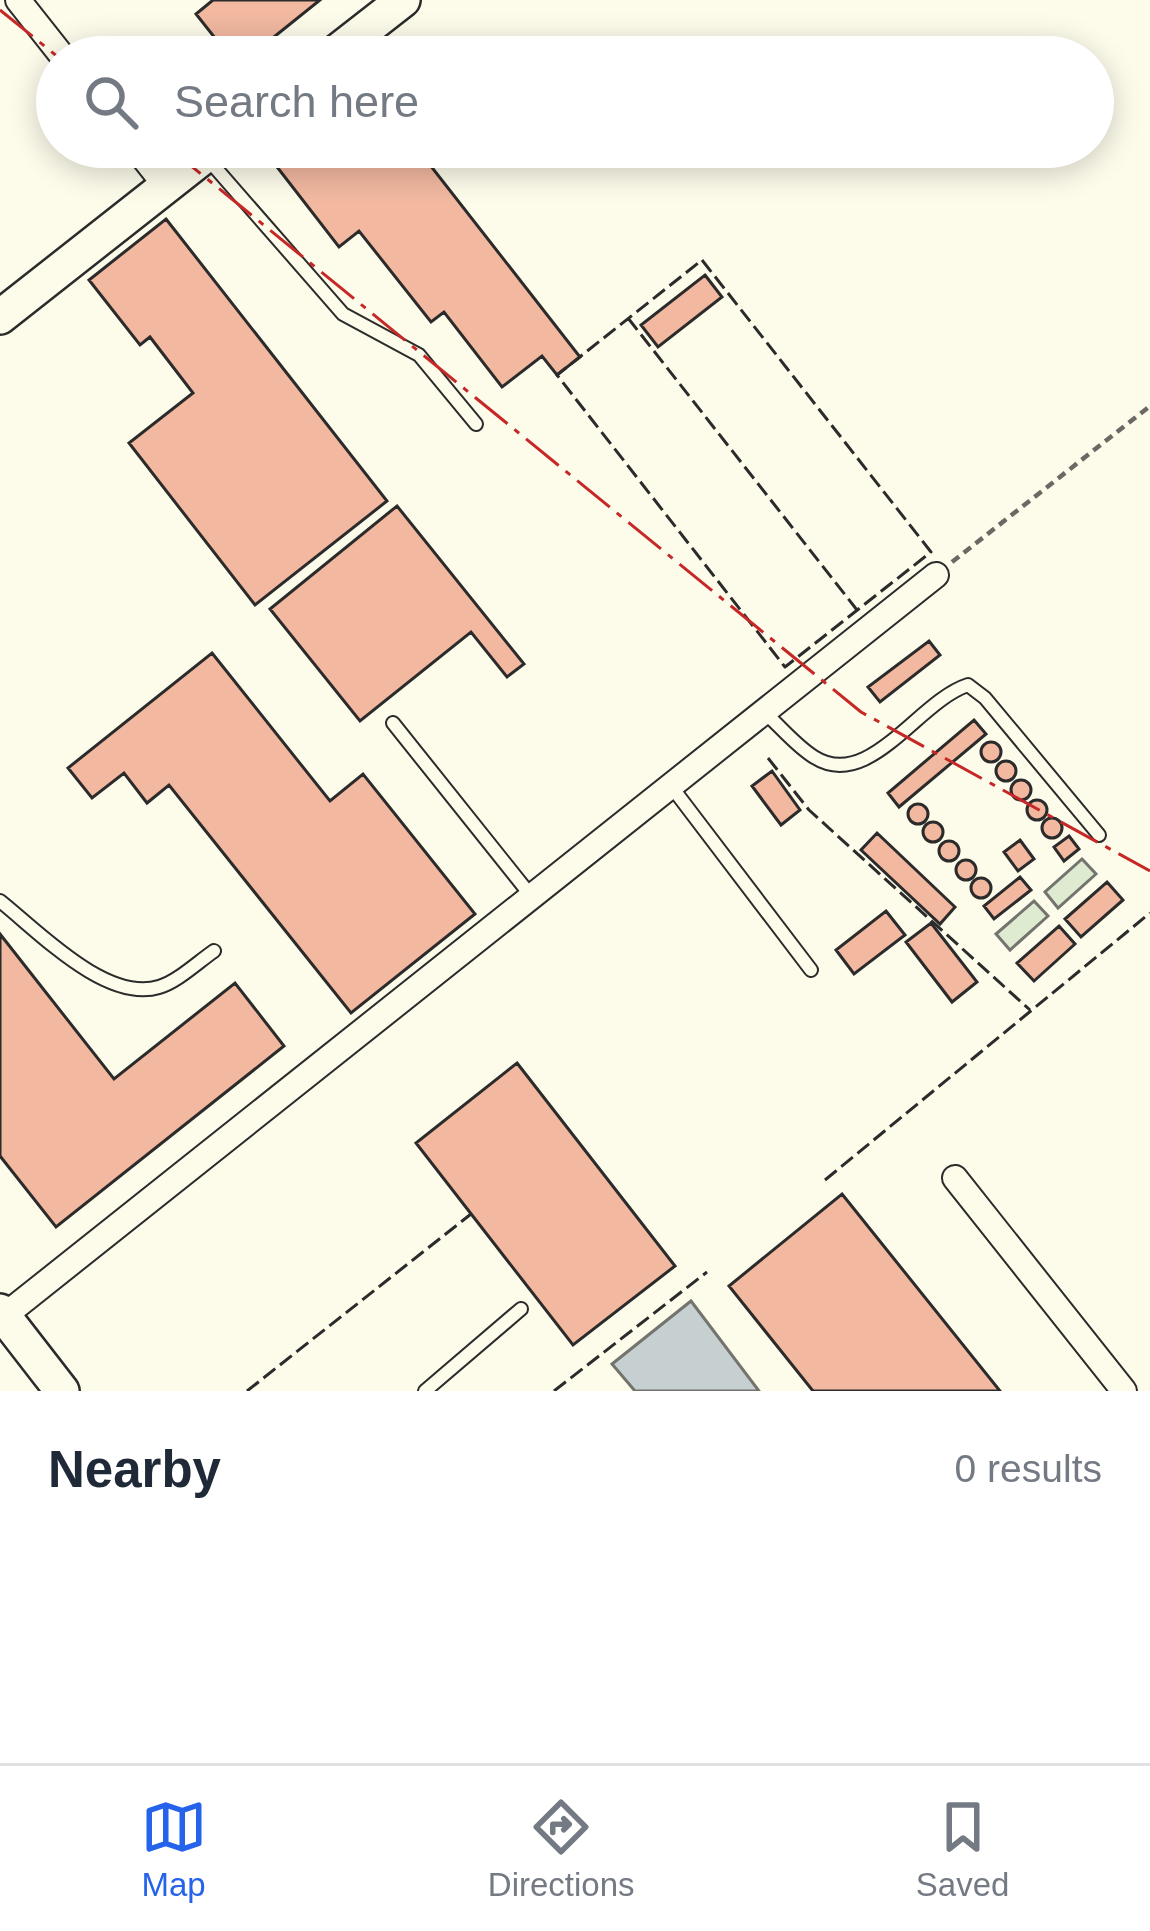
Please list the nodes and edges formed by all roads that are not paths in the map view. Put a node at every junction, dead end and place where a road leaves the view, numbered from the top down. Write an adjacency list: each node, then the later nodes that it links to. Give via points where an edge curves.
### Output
1 (18, 0): 3 (street)
2 (400, 1): 4 (main road)
3 (46, 36)
4 (356, 36)
5 (152, 168): 8 (street)
6 (189, 168): 8 (main road)
7 (224, 168): 10 (lane, via 343,314 419,355)
8 (166, 186): 9 (main road)
9 (0, 317)
10 (476, 424)
11 (936, 575): 12 (street)
12 (764, 712): 14 (street); 15 (lane, via 816,759 865,763 947,692 968,685)
13 (393, 723): 16 (lane)
14 (671, 786): 16 (street); 19 (lane)
15 (1099, 835)
16 (532, 897): 22 (street)
17 (0, 901): 18 (lane, via 90,973 124,988 160,987)
18 (214, 951)
19 (811, 970)
20 (955, 1178): 25 (street)
21 (521, 1309): 24 (lane)
22 (2, 1314): 23 (main road)
23 (62, 1391)
24 (425, 1391)
25 (1124, 1391)

